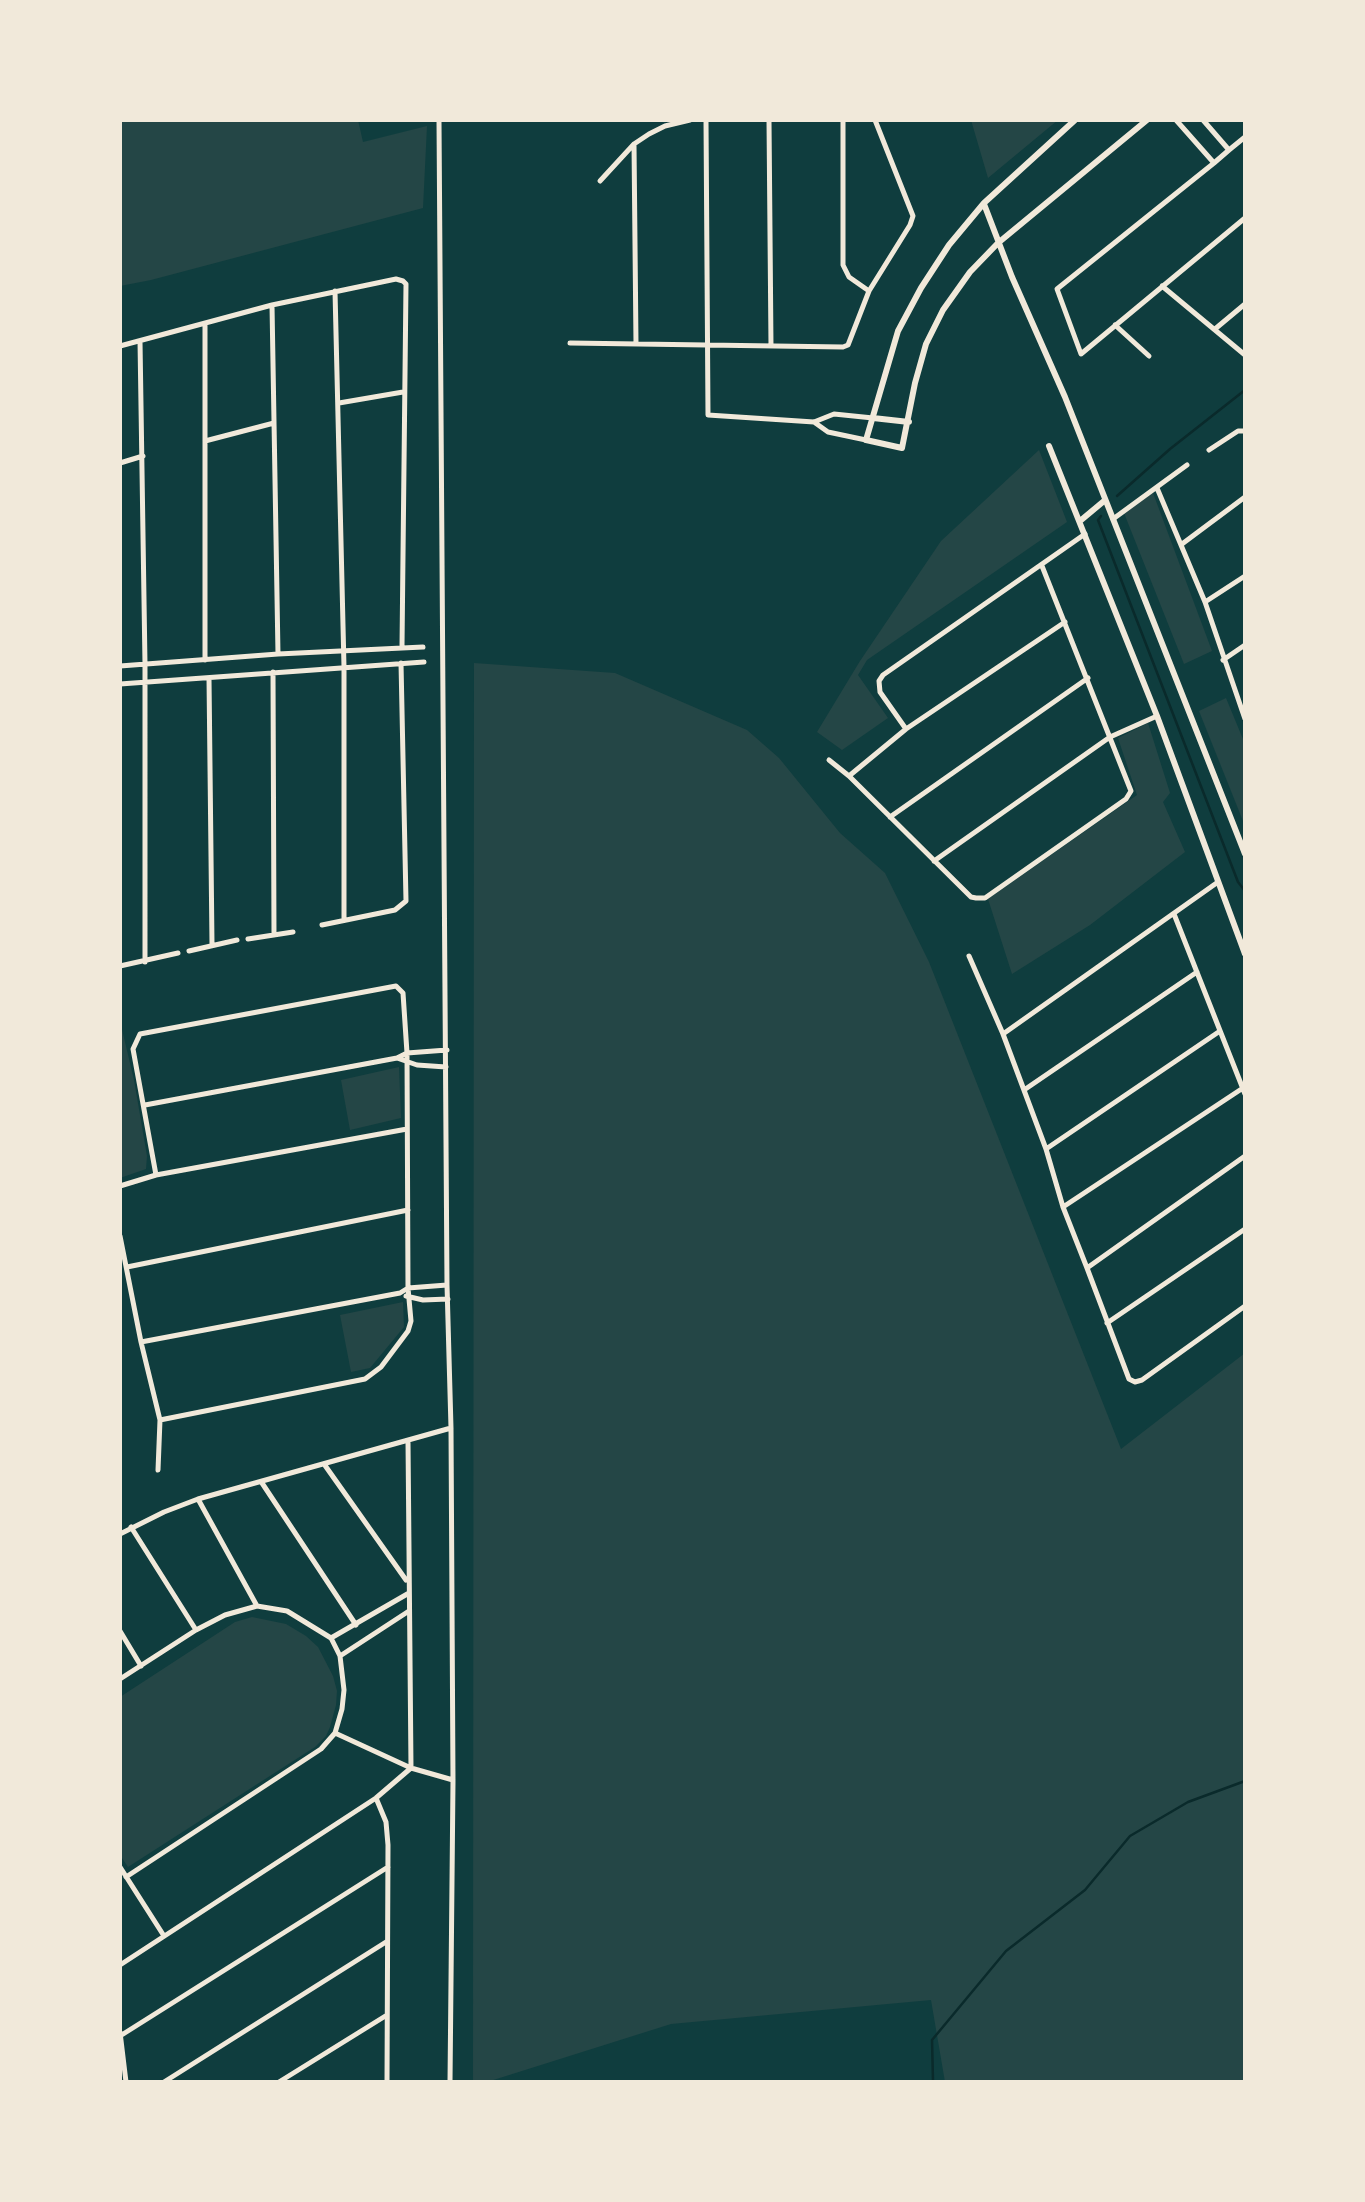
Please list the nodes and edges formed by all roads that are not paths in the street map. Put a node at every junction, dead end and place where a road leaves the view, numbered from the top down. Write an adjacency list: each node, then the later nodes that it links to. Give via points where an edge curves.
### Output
1 (440, 120): 104 (street)
2 (690, 120): 12 (street)
3 (706, 120): 30 (street)
4 (769, 120): 32 (street)
5 (843, 120): 21 (street, via 843,265)
6 (875, 120): 21 (street, via 913,216)
7 (1074, 120): 16 (street)
8 (1146, 120): 18 (street)
9 (1176, 120): 14 (street)
10 (1203, 120): 13 (street)
11 (1245, 137): 13 (street)
12 (634, 144): 15 (street); 29 (street)
13 (1229, 150): 14 (street)
14 (1214, 163): 25 (street, via 1057,288 1081,354)
15 (600, 181)
16 (984, 202): 18 (street); 37 (street, via 913,302)
17 (1245, 218): 19 (street)
18 (998, 243): 39 (street, via 970,272 926,344); 51 (street)
19 (1162, 286): 25 (street); 26 (street)
20 (335, 291): 23 (street); 35 (street, via 396,279 406,284); 36 (street)
21 (870, 291): 32 (street, via 843,347)
22 (1245, 304): 26 (street)
23 (272, 305): 24 (street); 40 (street)
24 (205, 325): 27 (street); 43 (street)
25 (1115, 325): 33 (street)
26 (1215, 329): 34 (street)
27 (140, 342): 31 (street); 46 (street)
28 (570, 343): 29 (street)
29 (636, 344): 30 (street)
30 (708, 345): 32 (street); 38 (street, via 708,415)
31 (120, 346)
32 (771, 346)
33 (1149, 356)
34 (1245, 356)
35 (403, 392): 36 (street); 61 (street)
36 (339, 402): 63 (street)
37 (872, 418): 38 (street, via 834,414); 39 (street); 42 (street)
38 (814, 422): 42 (street)
39 (909, 422): 42 (street, via 902,448)
40 (274, 424): 43 (street); 64 (street)
41 (1245, 430): 45 (street)
42 (866, 440)
43 (205, 441): 65 (street)
44 (1049, 446): 53 (street)
45 (1209, 450)
46 (142, 456): 47 (street); 69 (street)
47 (120, 463)
48 (1187, 465): 49 (street)
49 (1158, 488): 52 (street); 55 (street)
50 (1245, 497): 55 (street)
51 (1104, 501): 52 (street); 53 (street)
52 (1112, 519): 84 (street)
53 (1080, 520): 54 (street)
54 (1086, 534): 56 (street); 77 (street)
55 (1182, 544): 58 (street)
56 (1042, 566): 59 (street); 79 (street, via 882,675 880,692)
57 (1245, 576): 58 (street)
58 (1205, 602): 66 (street)
59 (1066, 622): 74 (street); 79 (street)
60 (1245, 645): 66 (street)
61 (402, 646): 62 (street); 63 (street)
62 (423, 646)
63 (343, 650): 64 (street); 71 (street)
64 (278, 654): 65 (street)
65 (206, 660): 69 (street)
66 (1223, 660): 78 (street)
67 (424, 662): 68 (street)
68 (401, 663): 71 (street); 88 (street, via 406,902)
69 (145, 664): 70 (street); 75 (street)
70 (120, 666)
71 (344, 667): 72 (street); 88 (street)
72 (273, 672): 73 (street); 91 (street)
73 (209, 677): 75 (street); 94 (street)
74 (1088, 678): 80 (street); 83 (street)
75 (144, 682): 76 (street); 99 (street)
76 (120, 684)
77 (1157, 716): 80 (street); 86 (street)
78 (1245, 718)
79 (906, 729): 82 (street)
80 (1110, 736): 85 (street); 85 (street, via 1132,791 1126,800 985,898 971,897)
81 (828, 760): 82 (street)
82 (849, 776): 83 (street)
83 (890, 817): 85 (street)
84 (1245, 854)
85 (934, 861)
86 (1218, 882): 87 (street); 97 (street)
87 (1174, 914): 101 (street); 103 (street)
88 (344, 920): 89 (street)
89 (322, 925)
90 (293, 932): 91 (street)
91 (274, 936): 92 (street)
92 (248, 939)
93 (237, 940): 94 (street)
94 (212, 944): 95 (street)
95 (188, 951)
96 (178, 954): 99 (street)
97 (1245, 954)
98 (969, 956): 103 (street)
99 (145, 962): 100 (street)
100 (120, 966)
101 (1197, 972): 102 (street); 109 (street)
102 (1220, 1031): 110 (street); 113 (street)
103 (1002, 1034): 109 (street)
104 (447, 1050): 105 (street); 108 (street)
105 (407, 1053): 106 (street); 107 (street); 111 (street, via 404,993 396,986 140,1034 133,1049)
106 (397, 1058): 107 (street); 111 (street)
107 (407, 1063): 108 (street); 112 (street)
108 (446, 1068): 123 (street)
109 (1024, 1090): 113 (street)
110 (1244, 1091): 117 (street)
111 (145, 1105): 115 (street)
112 (407, 1129): 115 (street); 118 (street)
113 (1046, 1149): 117 (street)
114 (1245, 1156): 122 (street)
115 (156, 1175): 116 (street)
116 (120, 1186)
117 (1063, 1207): 122 (street)
118 (408, 1210): 121 (street); 124 (street)
119 (1245, 1229): 129 (street)
120 (120, 1236): 121 (street)
121 (126, 1267): 130 (street)
122 (1087, 1268): 129 (street)
123 (448, 1285): 124 (street); 127 (street)
124 (408, 1288): 125 (street); 126 (street)
125 (400, 1293): 126 (street); 130 (street)
126 (409, 1297): 127 (street); 131 (street, via 411,1321 402,1340 365,1379)
127 (448, 1300): 132 (street)
128 (1245, 1306): 129 (street, via 1134,1382)
129 (1107, 1323)
130 (141, 1342): 131 (street)
131 (160, 1420): 135 (street)
132 (451, 1428): 133 (street); 153 (street)
133 (408, 1442): 134 (street); 140 (street)
134 (324, 1464): 136 (street); 140 (street)
135 (158, 1470)
136 (262, 1483): 137 (street); 144 (street)
137 (198, 1499): 138 (street); 142 (street)
138 (131, 1527): 139 (street); 145 (street)
139 (120, 1534)
140 (408, 1582): 141 (street)
141 (408, 1593): 143 (street); 144 (street)
142 (257, 1606): 145 (street); 147 (street, via 287,1611)
143 (409, 1611): 148 (street); 152 (street)
144 (356, 1625): 147 (street)
145 (196, 1630): 149 (street)
146 (120, 1631): 149 (street)
147 (331, 1638): 148 (street)
148 (340, 1656): 151 (street, via 344,1690)
149 (141, 1666): 150 (street)
150 (120, 1680)
151 (335, 1734): 152 (street); 157 (street)
152 (411, 1768): 153 (street); 154 (street)
153 (453, 1780): 167 (street)
154 (376, 1798): 155 (street, via 386,1822); 158 (street)
155 (388, 1866): 159 (street); 162 (street)
156 (120, 1868): 157 (street)
157 (126, 1877): 158 (street)
158 (164, 1936): 160 (street)
159 (387, 1942): 161 (street); 164 (street)
160 (120, 1965)
161 (387, 2015): 165 (street); 166 (street)
162 (120, 2034): 163 (street)
163 (126, 2082)
164 (164, 2082)
165 (280, 2082)
166 (386, 2082)
167 (450, 2082)

